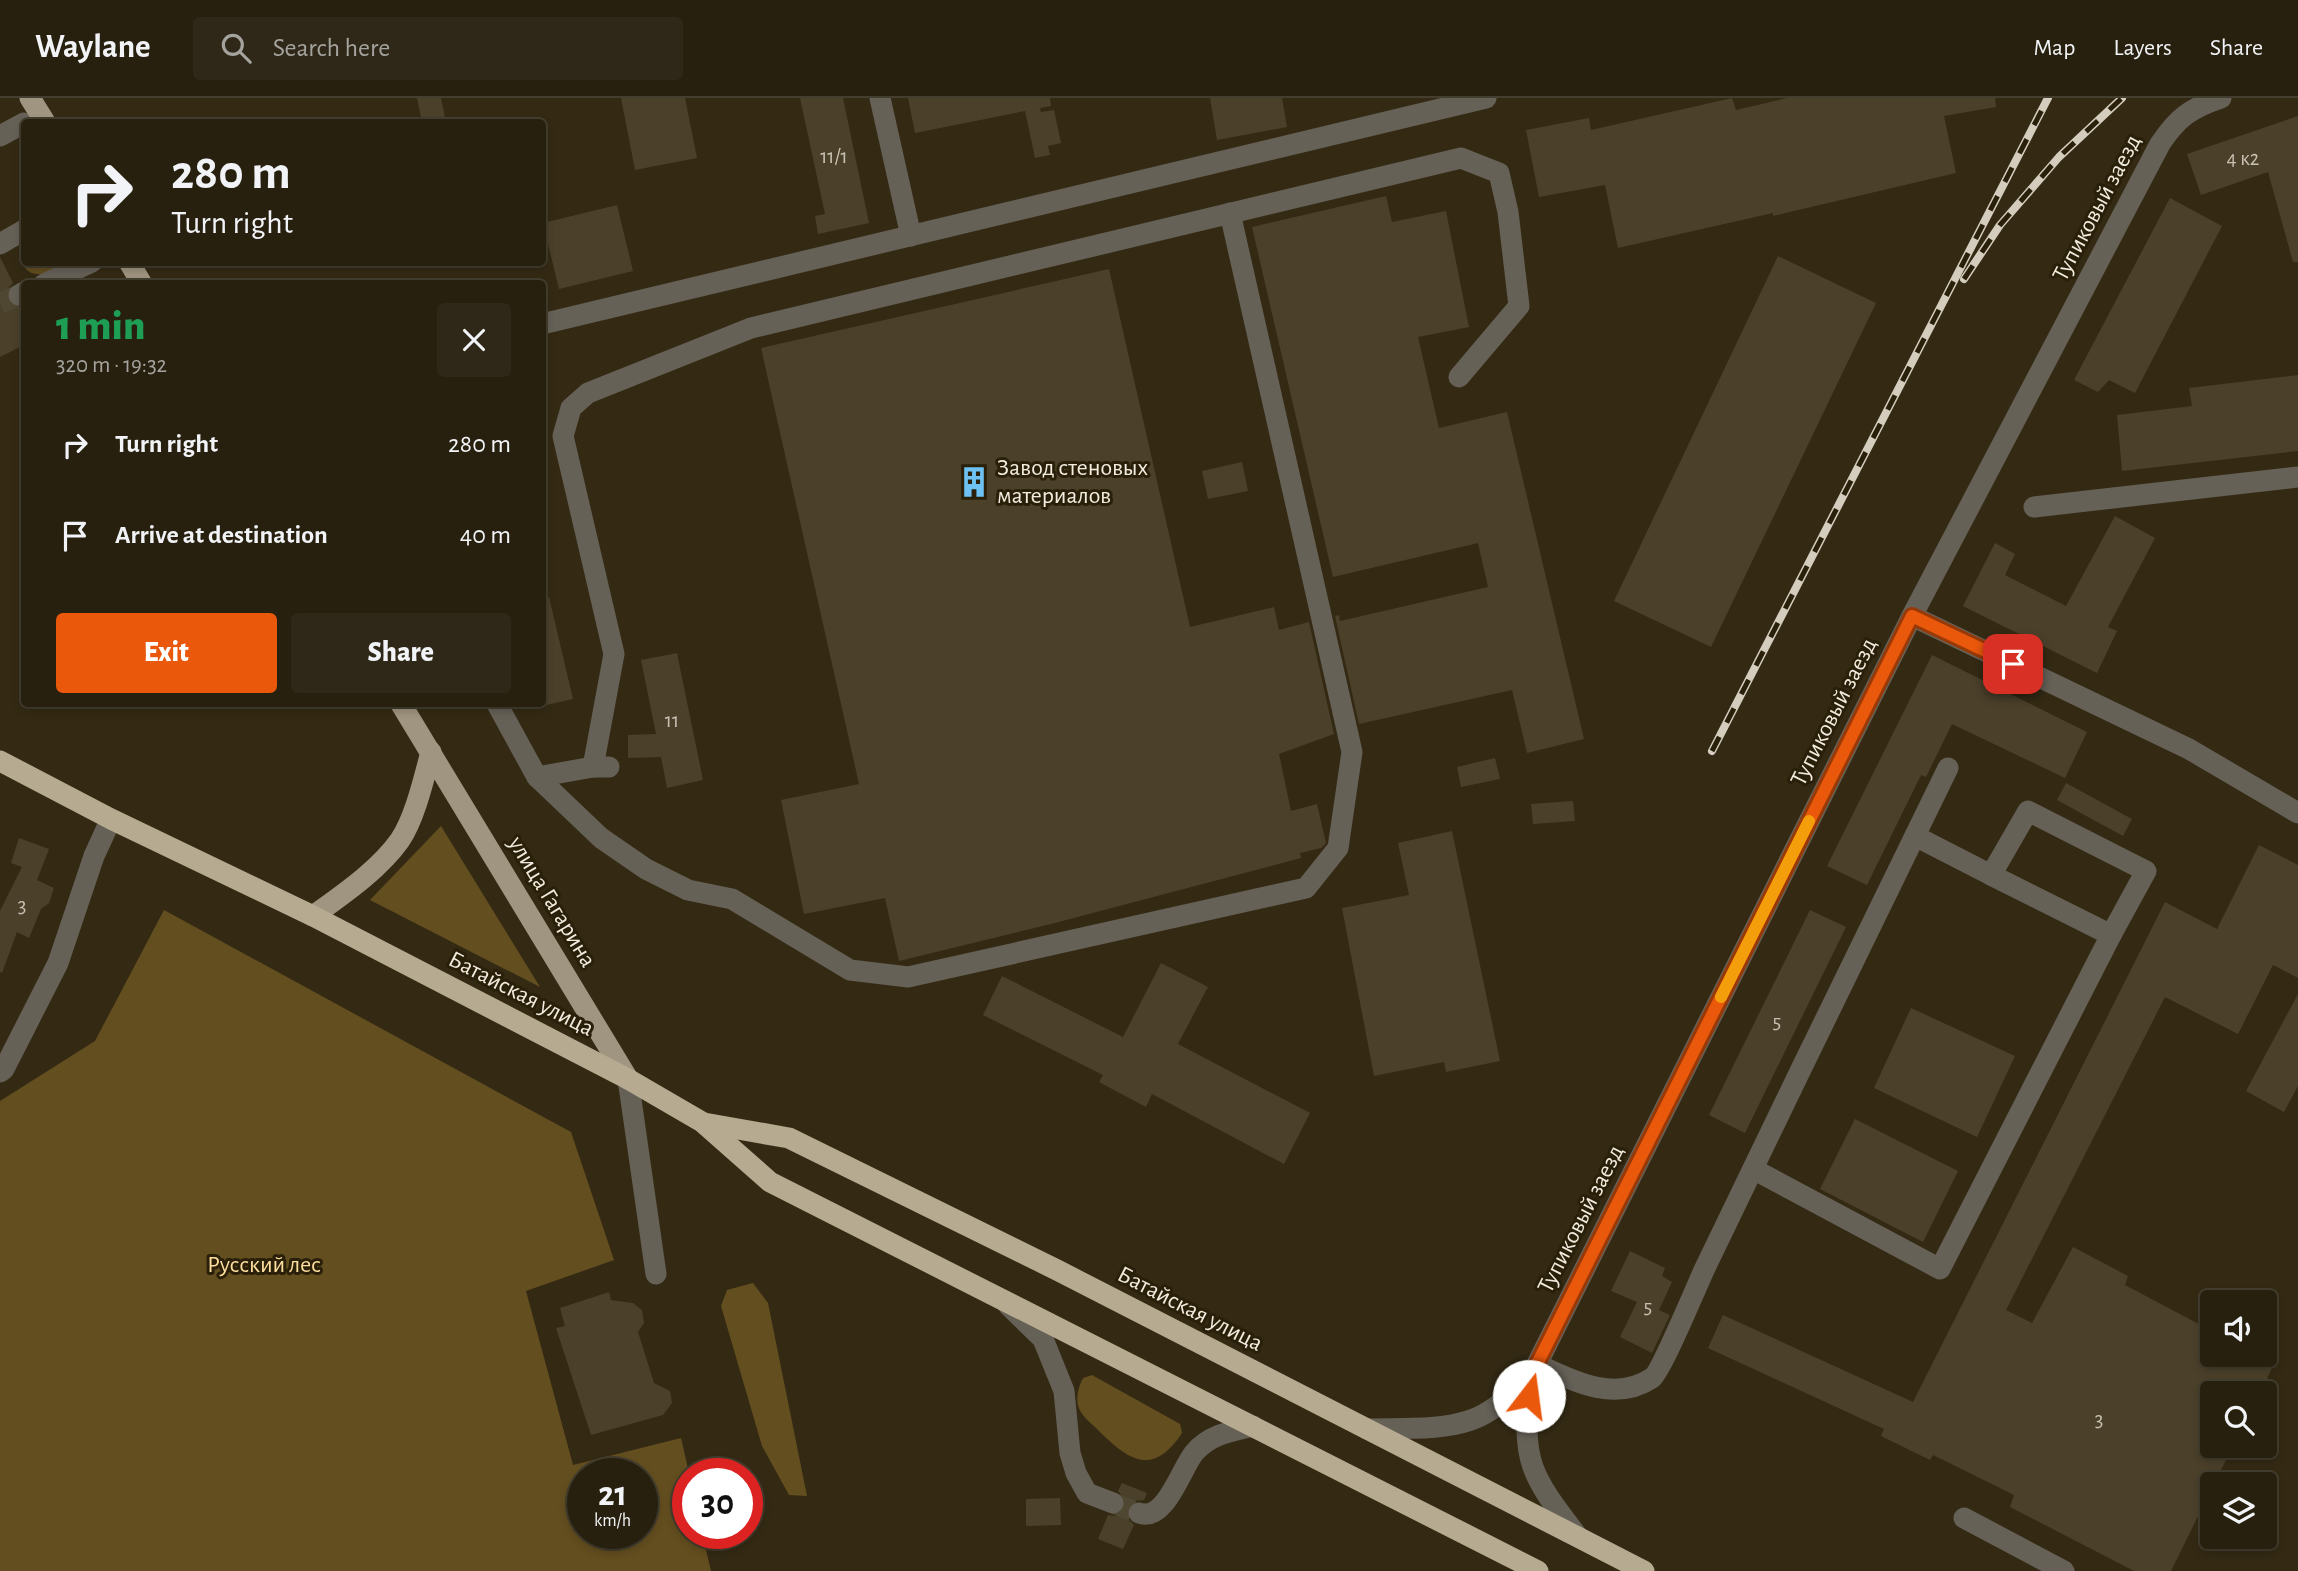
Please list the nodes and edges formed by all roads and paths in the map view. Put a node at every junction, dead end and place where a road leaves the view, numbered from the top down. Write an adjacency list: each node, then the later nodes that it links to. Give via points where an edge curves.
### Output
1 (880, 98): 8 (street)
2 (1486, 98): 8 (street)
3 (2221, 98): 16 (street, Тупиковый заезд, via 2196,106 2174,123 2160,144)
4 (21, 123): 5 (street)
5 (0, 136)
6 (1230, 213): 13 (street, via 1461,158 1499,173 1519,306); 22 (street, via 751,328 588,393 571,408 563,436 614,654 601,767); 22 (street, via 1352,752 1338,848 1306,888 908,977 850,970 732,898 688,890 646,869 601,838)
7 (21, 232): 9 (street)
8 (911, 236): 12 (street)
9 (0, 244)
10 (83, 266): 11 (street)
11 (53, 280)
12 (546, 323)
13 (1459, 377)
14 (2298, 477): 15 (street)
15 (2034, 507)
16 (1912, 616): 23 (street, via 2189,748); 35 (street, Тупиковый заезд)
17 (403, 707): 19 (main road, улица Гагарина)
18 (499, 707): 22 (street)
19 (431, 752): 27 (main road, via 400,840 367,875); 30 (main road, улица Гагарина)
20 (0, 761): 24 (highway)
21 (1948, 768): 25 (street)
22 (537, 777)
23 (2298, 813)
24 (111, 819): 27 (highway, Батайская улица); 29 (street, via 58,963)
25 (1915, 836): 26 (street); 32 (street)
26 (1991, 875): 28 (street); 28 (street, via 2028,811 2146,871)
27 (313, 916): 30 (highway, Батайская улица)
28 (2111, 934): 32 (street, via 1940,1269)
29 (0, 1072)
30 (628, 1079): 31 (highway, Батайская улица); 33 (street)
31 (702, 1122): 34 (highway, Батайская улица, via 770,1182); 37 (highway, Батайская улица, via 789,1138)
32 (1753, 1169): 35 (street, via 1655,1376 1633,1387 1607,1390)
33 (656, 1274)
34 (1002, 1298): 36 (highway, Батайская улица); 38 (street, via 1043,1339 1064,1391 1076,1473 1087,1493)
35 (1534, 1371): 37 (street, via 1497,1406 1472,1419 1444,1426); 41 (street, via 1527,1443 1532,1466)
36 (1253, 1426): 39 (street, via 1216,1435 1194,1453 1164,1503 1153,1513); 42 (highway, Батайская улица)
37 (1367, 1429): 41 (highway, Батайская улица)
38 (1113, 1503)
39 (1139, 1513)
40 (1964, 1518): 44 (street)
41 (1578, 1537): 43 (highway, Батайская улица)
42 (1538, 1571)
43 (1644, 1571)
44 (2064, 1571)

